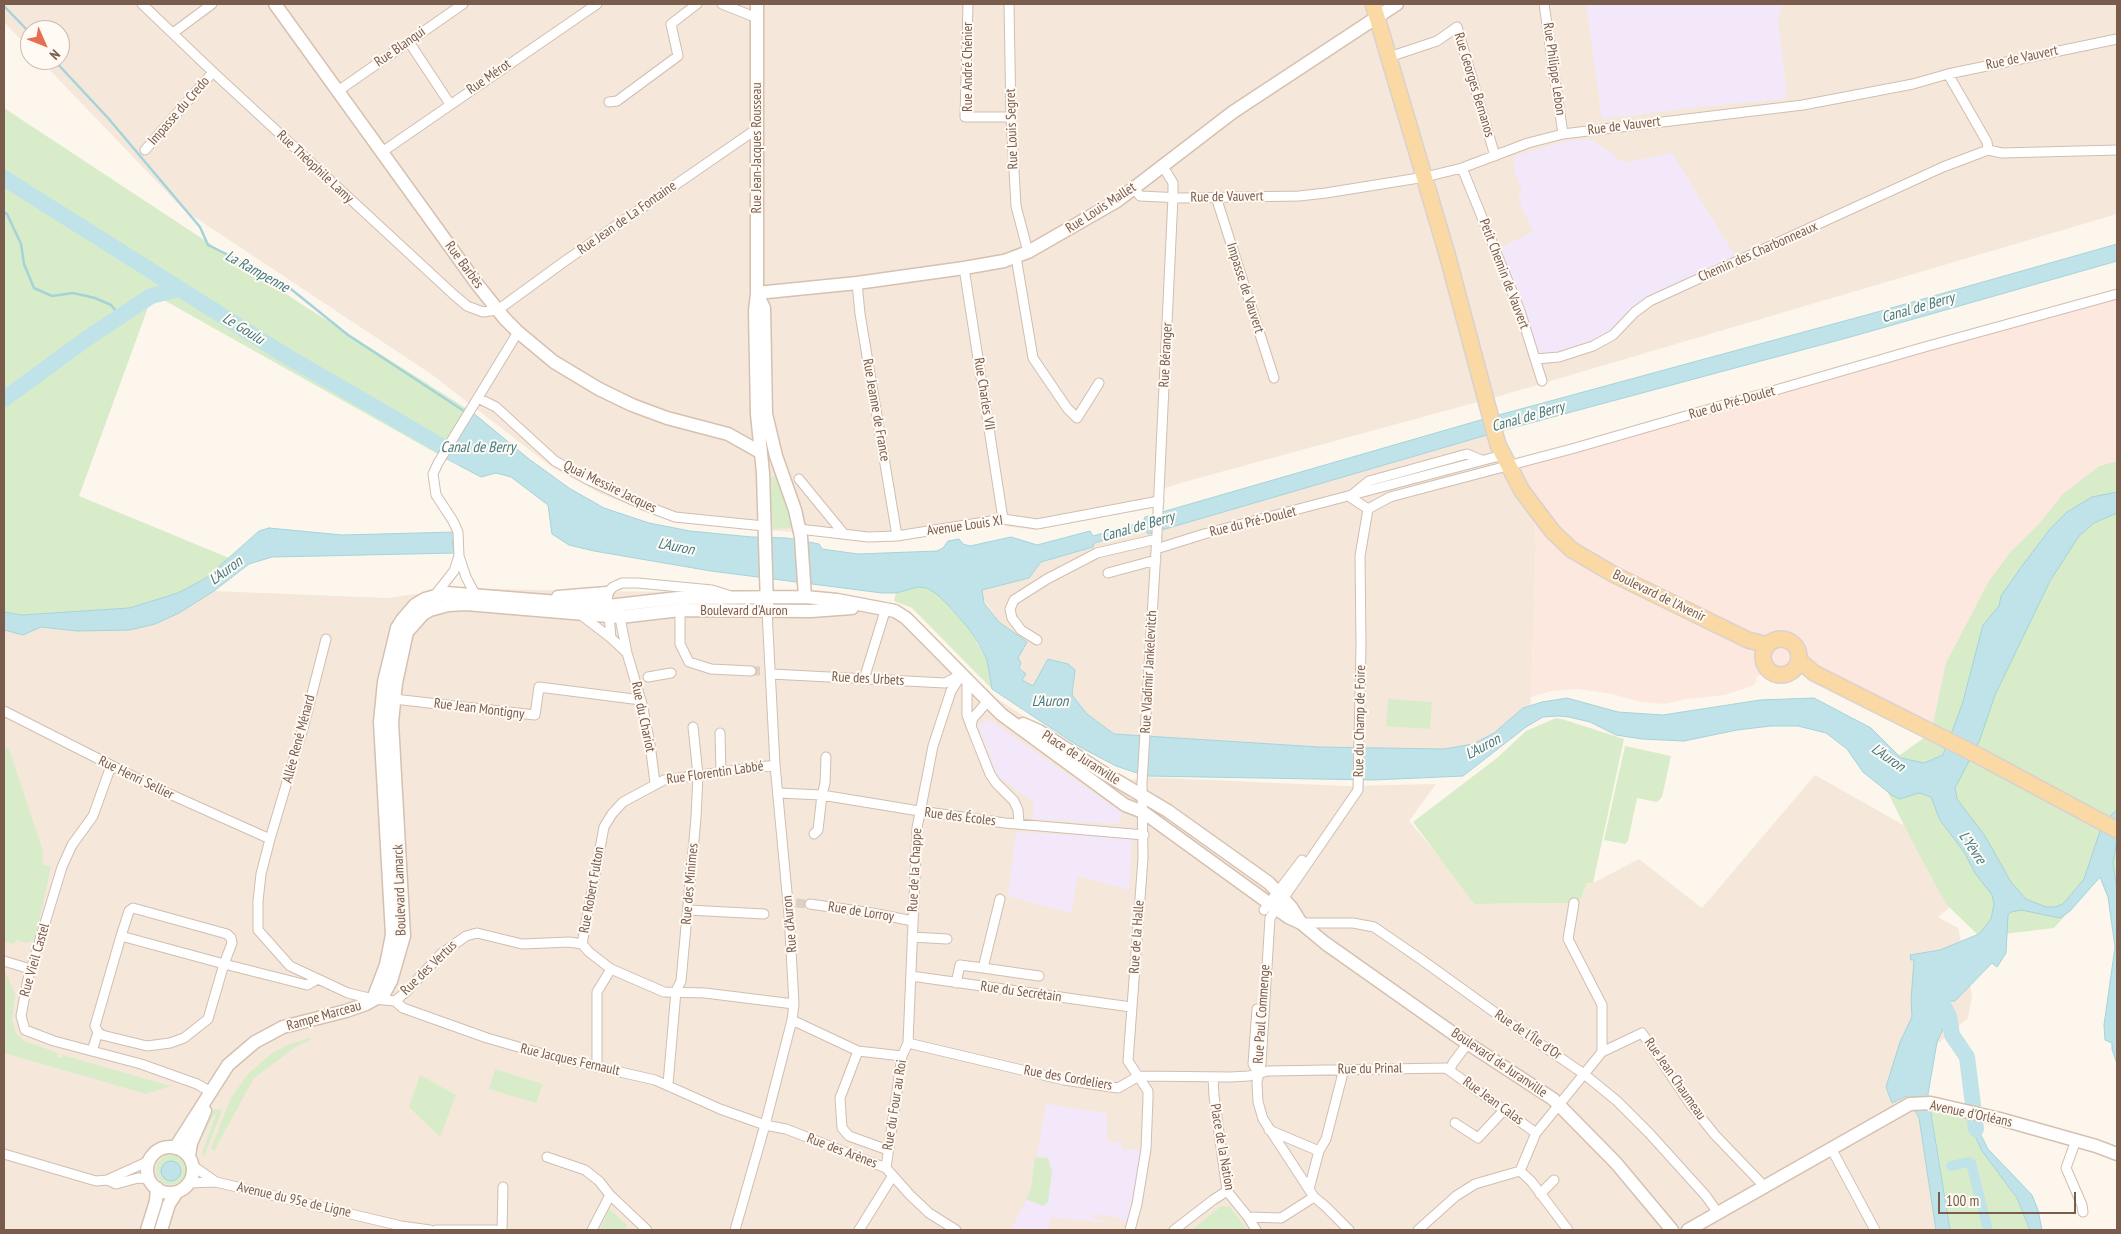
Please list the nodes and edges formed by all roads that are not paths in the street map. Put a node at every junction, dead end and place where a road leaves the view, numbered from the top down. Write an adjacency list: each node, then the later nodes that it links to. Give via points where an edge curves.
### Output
1 (142, 4): 15 (street, Rue Théophile Lamy)
2 (212, 4): 15 (street)
3 (275, 4): 21 (main road, Rue Barbès)
4 (463, 4): 17 (street, Rue Blanqui)
5 (597, 4): 23 (street, Rue Mérot)
6 (697, 4): 22 (street, via 671,24 678,56 618,101)
7 (722, 4): 14 (street)
8 (756, 4): 14 (main road, Rue Jean-Jacques Rousseau)
9 (968, 4): 24 (street, Rue André Chénier, via 965,117)
10 (1009, 4): 24 (street, Rue Louis Segret)
11 (1397, 4): 13 (main road, Rue Louis Mallet)
12 (1544, 4): 26 (street, Rue Philippe Lebon)
13 (1375, 10): 18 (main road, Boulevard de l'Avenir); 32 (main road, Rue Louis Mallet)
14 (757, 18): 25 (main road, Rue Jean-Jacques Rousseau)
15 (172, 32): 19 (street, Rue Théophile Lamy)
16 (2117, 39): 20 (street, Rue de Vauvert)
17 (409, 42): 21 (street, Rue Blanqui); 23 (street)
18 (1389, 57): 31 (street, Rue Georges Bernanos, via 1436,41 1458,27); 34 (main road, Boulevard de l'Avenir)
19 (213, 72): 27 (street, Impasse du Credo); 43 (street, Rue Théophile Lamy, via 467,306 483,312)
20 (1948, 74): 26 (street, Rue de Vauvert, via 1803,105); 28 (street, via 1987,142)
21 (338, 91): 30 (main road, Rue Barbès)
22 (609, 102)
23 (450, 104): 30 (street, Rue Mérot)
24 (1011, 118): 38 (street, Rue Louis Segret)
25 (758, 128): 41 (main road, Rue Jean-Jacques Rousseau); 43 (street, Rue Jean de La Fontaine)
26 (1563, 134): 31 (street, Rue de Vauvert)
27 (145, 150)
28 (1988, 150): 29 (street, Chemin des Charbonneaux, via 2002,153); 45 (street, Chemin des Charbonneaux, via 1943,167 1650,301 1613,335 1593,346 1559,358)
29 (2117, 150)
30 (382, 152): 43 (main road, Rue Barbès)
31 (1495, 156): 33 (street, Rue de Vauvert)
32 (1162, 165): 35 (main road, Rue Louis Mallet); 36 (street, Rue Béranger, via 1173,183)
33 (1462, 168): 34 (street, Rue de Vauvert); 45 (street, Petit Chemin de Vauvert, via 1520,311)
34 (1424, 177): 37 (street, Rue de Vauvert, via 1299,196); 51 (main road, Boulevard de l'Avenir, via 1487,410)
35 (1134, 188): 36 (street, Rue de Vauvert, via 1140,196); 38 (main road, Rue Louis Mallet, via 1072,228)
36 (1173, 197): 37 (street, Rue de Vauvert); 56 (street, Rue Béranger)
37 (1216, 198): 46 (street, Impasse de Vauvert)
38 (1022, 254): 39 (main road, Rue Louis Mallet, via 1004,261); 47 (street, Rue Louis Segret, via 1033,358 1077,418)
39 (964, 268): 40 (main road, Rue Louis Mallet); 58 (street, Rue Charles VII)
40 (857, 283): 41 (main road, Rue Louis Mallet); 62 (street, Rue Jeanne de France)
41 (757, 293): 50 (main road, Rue Jean-Jacques Rousseau)
42 (2117, 294): 51 (street, Rue du Pré-Doulet, via 1575,448)
43 (497, 310): 44 (main road, Rue Barbès)
44 (518, 332): 49 (street); 50 (main road, Rue Barbès, via 554,362 632,405 728,434)
45 (1535, 359): 48 (street, Petit Chemin de Vauvert)
46 (1274, 378)
47 (1099, 382)
48 (1542, 382)
49 (478, 398): 59 (street, Quai Messire Jacques, via 496,407 555,461 641,504 676,517); 65 (street, via 433,474 436,495 458,532)
50 (756, 437): 52 (main road, Rue Jean-Jacques Rousseau); 52 (main road, Rue Jean-Jacques Rousseau); 53 (main road, Rue Jean-Jacques Rousseau)
51 (1503, 455): 55 (street, Rue du Pré-Doulet, via 1481,460 1467,454 1369,481); 57 (street, Rue du Pré-Doulet, via 1390,497); 81 (main road, Boulevard de l'Avenir, via 1535,510 1572,550 1613,574)
52 (781, 472): 53 (main road, via 771,470); 60 (main road, Rue Jean-Jacques Rousseau)
53 (763, 473): 59 (main road, Rue Jean-Jacques Rousseau)
54 (799, 479): 61 (street)
55 (1350, 497): 57 (street); 64 (street, Rue du Pré-Doulet)
56 (1158, 501): 58 (street, Avenue Louis XI, via 1037,524); 63 (street, Rue Béranger)
57 (1368, 509): 99 (street, Rue du Champ de Foire, via 1360,556)
58 (1004, 520): 62 (street, Avenue Louis XI)
59 (764, 530): 73 (main road, Rue Jean-Jacques Rousseau)
60 (800, 533): 61 (street, Avenue Louis XI); 70 (main road, Rue Jean-Jacques Rousseau)
61 (844, 534): 62 (street, Avenue Louis XI)
62 (897, 536)
63 (1157, 537): 64 (street, Rue Béranger); 80 (street, via 1097,553 1014,600 1010,609 1012,618 1021,630)
64 (1156, 549): 66 (street, Rue Vladimir Jankelevitch)
65 (459, 554): 68 (street, via 454,571); 69 (street)
66 (1156, 560): 67 (street); 106 (street, Rue Vladimir Jankelevitch)
67 (1108, 573)
68 (436, 595): 69 (main road, Boulevard Lamarck); 138 (main road, Boulevard Lamarck, via 415,605 397,628 384,682 380,722 392,935 386,965)
69 (476, 596): 74 (main road, Boulevard Lamarck)
70 (805, 597): 72 (main road, Boulevard d'Auron); 73 (main road, Boulevard d'Auron)
71 (736, 598): 73 (main road, Boulevard d'Auron); 74 (main road, Boulevard d'Auron, via 678,598); 74 (street, Boulevard d'Auron, via 712,590 622,583 613,587)
72 (869, 606): 73 (main road, Boulevard d'Auron, via 811,611); 75 (main road, Boulevard d'Auron)
73 (770, 607): 76 (main road, Boulevard d'Auron); 85 (street, Rue d'Auron)
74 (612, 608): 76 (main road, Boulevard d'Auron); 77 (main road, Boulevard Lamarck); 78 (street); 82 (street, Rue du Chariot)
75 (886, 608): 87 (main road, Boulevard d'Auron, via 906,618); 89 (street)
76 (680, 610): 84 (street, via 680,644 689,662 711,669)
77 (581, 615): 78 (street); 90 (main road, Boulevard Lamarck, via 466,604 430,610 407,632)
78 (611, 638): 82 (street)
79 (326, 639): 115 (street, Allée René Ménard)
80 (1037, 640)
81 (1766, 650): 83 (main road, via 1765,663 1772,672 1782,674); 83 (main road, via 1778,639 1791,642 1798,650)
82 (627, 652): 88 (street, Rue du Chariot)
83 (1796, 665): 112 (main road, via 1981,757)
84 (751, 671)
85 (768, 672): 89 (street, Rue des Urbets); 101 (street, Rue d'Auron)
86 (671, 673): 88 (street)
87 (965, 677): 89 (street, Rue des Urbets, via 945,683); 92 (main road, Boulevard d'Auron); 96 (street, via 967,714); 109 (street, Rue de la Chappe, via 951,691 933,746)
88 (641, 678): 91 (street, Rue du Chariot)
89 (864, 679)
90 (394, 699): 91 (street, Rue Jean Montigny, via 535,715 539,687); 138 (main road, Boulevard Lamarck, via 392,722 404,936 388,988)
91 (641, 700): 105 (street, Rue du Chariot)
92 (988, 701): 94 (main road, Boulevard d'Auron); 96 (street, via 973,718)
93 (4, 711): 102 (street, Rue Henri Sellier)
94 (1000, 714): 106 (main road, Place de Juranville, via 1040,731); 110 (main road, Place de Juranville)
95 (1356, 719): 99 (street, Rue du Champ de Foire)
96 (971, 726): 111 (street, via 990,774 1014,801)
97 (693, 727): 104 (street, Rue des Minimes)
98 (720, 733): 103 (street)
99 (1358, 741): 117 (street, Rue du Champ de Foire, via 1357,789)
100 (826, 757): 108 (street)
101 (775, 765): 103 (street, Rue Florentin Labbé); 107 (street, Rue d'Auron)
102 (111, 766): 115 (street, Rue Henri Sellier); 132 (street, Rue Vieil Castel, via 93,816 66,857)
103 (721, 772): 104 (street, Rue Florentin Labbé)
104 (698, 775): 105 (street, Rue Florentin Labbé); 120 (street, Rue des Minimes)
105 (655, 783): 127 (street, Rue Robert Fulton, via 623,802 604,827)
106 (1142, 789): 110 (street, Rue de la Halle); 117 (main road, Place de Juranville, via 1269,883)
107 (778, 793): 108 (street, Rue des Écoles); 140 (street, Rue d'Auron, via 792,903)
108 (822, 795): 109 (street, Rue des Écoles); 113 (street, via 818,830)
109 (919, 811): 111 (street, Rue des Écoles); 122 (street, Rue de la Chappe)
110 (1143, 816): 114 (street, Rue de la Halle); 117 (main road, Place de Juranville)
111 (1019, 824): 114 (street, Rue des Écoles)
112 (2117, 830)
113 (814, 834)
114 (1144, 835): 141 (street, Rue de la Halle)
115 (270, 839): 135 (street, Allée René Ménard, via 261,877 258,930 290,966)
116 (1000, 899): 131 (street)
117 (1272, 903): 123 (main road, Boulevard de Juranville); 153 (street, Rue Paul Commenge)
118 (1574, 903): 148 (street, via 1568,939 1602,1005)
119 (810, 904): 122 (street, Rue de Lorroy)
120 (688, 910): 121 (street); 137 (street, Rue des Minimes, via 682,981)
121 (764, 914)
122 (913, 921): 125 (street, Rue de la Chappe)
123 (1301, 923): 145 (main road, Boulevard de Juranville); 154 (street, Rue de l'Île d'Or, via 1353,923 1374,927)
124 (121, 936): 129 (street); 129 (street, via 133,908 227,934 232,943); 143 (street, via 95,1026)
125 (912, 937): 126 (street); 133 (street, Rue de la Chappe)
126 (947, 939)
127 (582, 944): 130 (street, Rue Robert Fulton); 139 (street, Rue des Vertus, via 522,944 477,934 466,936 441,954)
128 (4, 961): 132 (street)
129 (224, 964): 135 (street, via 307,985); 143 (street, via 208,1019 184,1038 147,1046)
130 (611, 968): 137 (street, Rue Robert Fulton, via 664,992); 150 (street, via 597,992)
131 (982, 968): 134 (street); 136 (street, via 960,965)
132 (30, 969): 146 (street, Rue Vieil Castel, via 21,1016 25,1030)
133 (911, 976): 136 (street, Rue du Secrétain); 144 (street, Rue de la Chappe)
134 (1038, 976)
135 (318, 980): 138 (street, Rue Jacques Fernault)
136 (956, 983): 141 (street, Rue du Secrétain)
137 (676, 991): 140 (street, Rue Robert Fulton); 157 (street, Rue des Minimes)
138 (373, 999): 139 (street, Rue Jacques Fernault); 158 (main road, Rampe Marceau, via 346,1011 283,1027 255,1042 233,1059)
139 (395, 1001): 150 (street, Rue Jacques Fernault, via 403,1008 488,1038)
140 (794, 1004): 142 (street, Rue d'Auron)
141 (1132, 1007): 155 (street, Rue de la Halle, via 1128,1060)
142 (792, 1020): 147 (street); 162 (street, Rue d'Auron)
143 (98, 1032): 146 (street)
144 (908, 1043): 149 (street, Rue du Four au Roi); 155 (street, Rue des Cordeliers, via 1064,1080 1118,1088)
145 (1468, 1043): 152 (street); 159 (main road, Boulevard de Juranville)
146 (92, 1051): 158 (street, Rue Vieil Castel, via 141,1064 198,1084)
147 (858, 1051): 149 (street); 168 (street, via 840,1098 842,1128 849,1136)
148 (1602, 1052): 154 (street, Rue Jean Chaumeau); 183 (street, Rue Jean Chaumeau, via 1642,1033 1691,1106 1715,1135)
149 (902, 1056): 168 (street, Rue du Four au Roi)
150 (597, 1066): 157 (street, Rue Jacques Fernault)
151 (1344, 1069): 152 (street, Rue du Prinal); 153 (street, Rue du Prinal); 169 (street, via 1326,1139)
152 (1450, 1069): 160 (street, Rue Jean Calas)
153 (1258, 1072): 156 (street, via 1249,1076); 163 (street, via 1258,1102)
154 (1584, 1074): 159 (street, Rue Jean Chaumeau); 192 (street, Rue de l'Île d'Or, via 1649,1133)
155 (1139, 1076): 156 (street); 205 (street, Rue de la Halle, via 1148,1091 1146,1149)
156 (1213, 1078): 186 (street, Place de la Nation)
157 (668, 1084): 162 (street, Rue Jacques Fernault, via 720,1109)
158 (211, 1092): 166 (main road, Rampe Marceau); 174 (main road, Rampe Marceau, via 191,1143)
159 (1558, 1105): 164 (street, Rue Jean Chaumeau); 211 (main road, Boulevard de Juranville, via 1616,1163)
160 (1505, 1109): 161 (street, via 1478,1138); 164 (street, Rue Jean Calas)
161 (1455, 1123)
162 (765, 1125): 175 (street, Rue des Arènes, via 786,1129); 202 (street, Rue d'Auron)
163 (1269, 1130): 169 (street); 185 (street)
164 (1536, 1133): 176 (street, Rue Jean Chaumeau)
165 (2076, 1140): 167 (main road, Avenue d'Orléans, via 1931,1103 1910,1104); 171 (main road, Avenue d'Orléans); 191 (street, via 2066,1168)
166 (175, 1148): 173 (main road, via 163,1148); 174 (main road)
167 (1831, 1148): 183 (main road, Avenue d'Orléans); 213 (street)
168 (888, 1150): 175 (street, Rue du Four au Roi)
169 (1319, 1152): 185 (street)
170 (4, 1154): 178 (street, via 83,1178)
171 (2117, 1154)
172 (547, 1157): 189 (street, via 585,1170 600,1181)
173 (149, 1161): 178 (street); 181 (main road, via 148,1173)
174 (191, 1161): 180 (street, Avenue du 95e de Ligne); 182 (main road)
175 (886, 1168): 177 (street, Rue des Arènes)
176 (1520, 1171): 188 (street); 209 (street, via 1475,1184 1456,1196)
177 (892, 1177): 203 (street); 204 (street, Rue des Arènes, via 929,1213)
178 (107, 1180): 181 (street, via 116,1184 138,1178)
179 (1554, 1180): 188 (street)
180 (216, 1182): 182 (street, Avenue du 95e de Ligne); 196 (street, Avenue du 95e de Ligne)
181 (153, 1183): 187 (main road, via 163,1191); 194 (main road, via 156,1201)
182 (188, 1184): 187 (main road)
183 (1766, 1185): 192 (main road, Avenue d'Orléans)
184 (503, 1188): 199 (street)
185 (1309, 1189): 190 (street)
186 (1227, 1191): 193 (street, Place de la Nation); 206 (street)
187 (176, 1192): 195 (main road)
188 (1540, 1194): 210 (street)
189 (610, 1195): 200 (street); 201 (street)
190 (1314, 1197): 193 (street, via 1281,1218); 208 (street)
191 (2083, 1212)
192 (1718, 1213): 212 (main road, Avenue d'Orléans)
193 (1248, 1217): 207 (street, Place de la Nation)
194 (147, 1230)
195 (161, 1230)
196 (430, 1230)
197 (436, 1230): 198 (street)
198 (495, 1230)
199 (502, 1230)
200 (592, 1230)
201 (646, 1230)
202 (735, 1230)
203 (859, 1230)
204 (956, 1230)
205 (1130, 1230)
206 (1174, 1230)
207 (1256, 1230)
208 (1349, 1230)
209 (1418, 1230)
210 (1568, 1230)
211 (1672, 1230)
212 (1688, 1230)
213 (1876, 1230)

